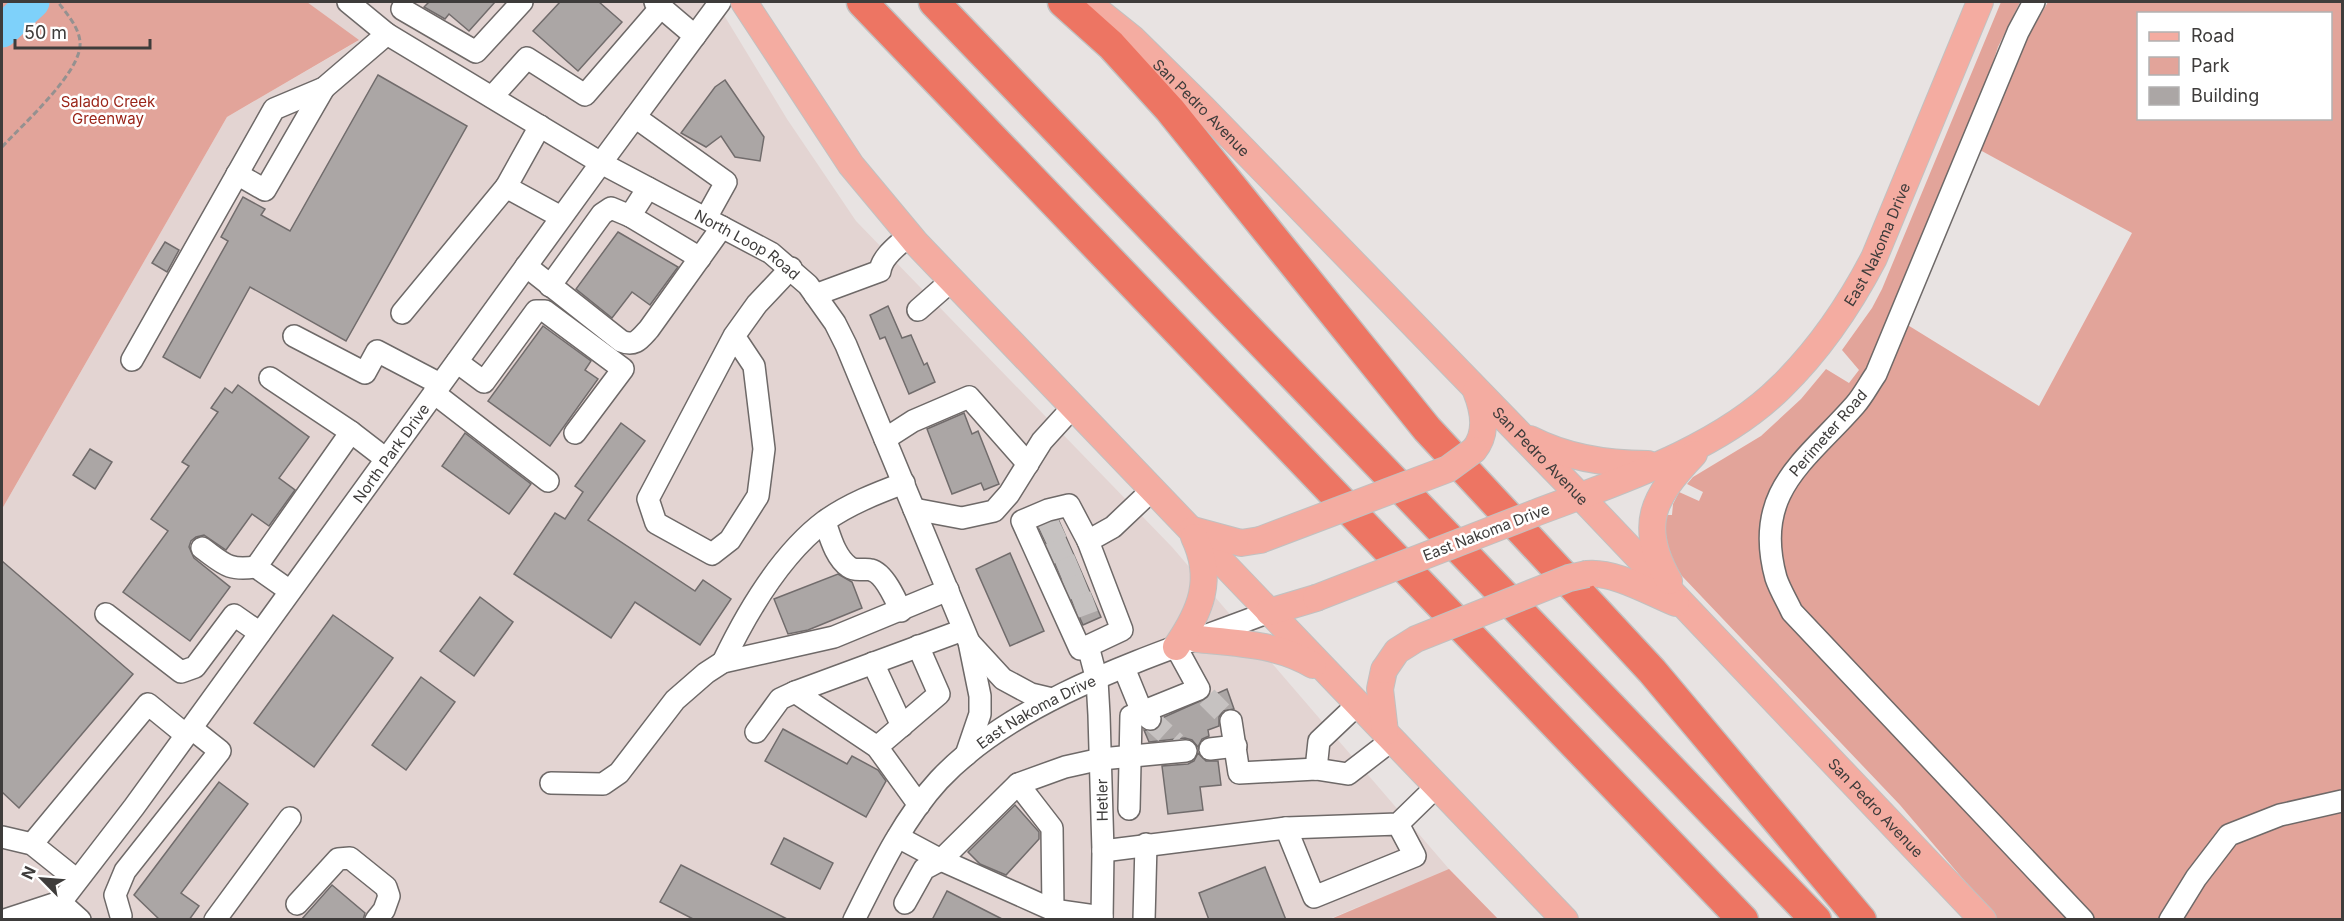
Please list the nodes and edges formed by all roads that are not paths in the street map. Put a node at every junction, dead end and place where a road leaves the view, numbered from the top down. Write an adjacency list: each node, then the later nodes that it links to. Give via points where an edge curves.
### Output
1 (348, 2): 13 (street, North Loop Road)
2 (522, 2): 15 (street)
3 (720, 2): 14 (street, North Park Drive)
4 (744, 2): 28 (main road, via 851,165)
5 (862, 2): 132 (highway)
6 (934, 2): 133 (highway)
7 (1063, 2): 134 (highway, via 1111,45 1157,95 1427,429 1652,671)
8 (1087, 2): 45 (main road, San Pedro Avenue, via 1181,85)
9 (1980, 2): 51 (main road, East Nakoma Drive, via 1874,258 1855,294 1832,328 1780,388)
10 (2034, 2): 136 (street, Perimeter Road, via 1876,374 1856,404 1785,482 1773,515 1770,545 1777,579 1792,612)
11 (658, 4): 14 (street); 18 (street, via 585,95 527,58)
12 (402, 9): 15 (street)
13 (387, 34): 16 (street, North Loop Road); 17 (street)
14 (695, 36): 19 (street, North Park Drive)
15 (476, 52): 16 (street)
16 (456, 75): 18 (street, North Loop Road)
17 (324, 88): 22 (street, via 274,109); 22 (street, via 265,190)
18 (492, 97): 20 (street, North Loop Road)
19 (635, 117): 21 (street, North Park Drive); 27 (street, via 726,182)
20 (540, 126): 21 (street, North Loop Road); 23 (street)
21 (601, 163): 24 (street, North Loop Road); 26 (street, North Park Drive)
22 (237, 174): 41 (street)
23 (506, 187): 26 (street); 38 (street)
24 (648, 188): 25 (street); 27 (street, North Loop Road)
25 (630, 216): 29 (street); 33 (street, via 611,208 602,214)
26 (561, 217): 30 (street, North Park Drive)
27 (714, 223): 29 (street); 31 (street, North Loop Road)
28 (909, 236): 32 (main road); 35 (street, via 886,256 880,271)
29 (700, 258): 33 (street, via 635,344 621,341)
30 (526, 266): 33 (street); 34 (street, North Park Drive)
31 (791, 268): 35 (street, North Loop Road); 40 (street)
32 (951, 281): 36 (street); 46 (main road)
33 (550, 286)
34 (508, 291): 37 (street); 42 (street, North Park Drive)
35 (815, 295): 50 (street, North Loop Road, via 836,323)
36 (918, 310)
37 (536, 311): 42 (street, via 484,382); 49 (street, via 545,311 623,369)
38 (402, 313)
39 (294, 336): 44 (street, via 365,372 377,351)
40 (734, 336): 40 (street, via 648,499 656,523 712,554 730,540 758,496 764,449 754,366)
41 (132, 360)
42 (457, 362): 44 (street, North Park Drive)
43 (270, 378): 48 (street)
44 (437, 389): 52 (street, North Park Drive); 55 (street)
45 (1476, 391): 47 (main road, San Pedro Avenue); 61 (main road, bridge, via 1484,427 1481,439 1474,450 1448,469 1251,543 1235,543)
46 (1073, 407): 54 (street, via 1042,441); 57 (main road)
47 (1514, 431): 53 (main road, via 1560,452 1584,458 1618,464); 58 (main road, San Pedro Avenue)
48 (351, 432): 52 (street); 64 (street)
49 (575, 434)
50 (885, 439): 54 (street, via 913,421 969,397); 56 (street, North Loop Road)
51 (1707, 441): 53 (main road, East Nakoma Drive); 67 (main road, via 1670,479 1653,518 1658,557)
52 (386, 459): 66 (street, North Park Drive)
53 (1661, 463): 58 (main road, East Nakoma Drive)
54 (1028, 464): 59 (street, via 994,511 962,518)
55 (548, 481)
56 (904, 483): 59 (street, North Loop Road); 60 (street, via 869,496)
57 (1152, 490): 61 (main road); 63 (street)
58 (1580, 496): 67 (main road, San Pedro Avenue); 69 (main road, East Nakoma Drive, bridge, via 1316,598)
59 (915, 509): 65 (street, North Loop Road)
60 (825, 522): 68 (street, via 838,554 849,567 877,573); 76 (street, via 789,556 744,617)
61 (1190, 529): 69 (main road); 73 (main road, via 1204,564 1203,587)
62 (202, 548): 64 (street, via 237,570)
63 (1070, 566): 75 (street, via 1080,649); 75 (street, via 1122,630)
64 (256, 567): 66 (street)
65 (948, 590): 68 (street); 72 (street, North Loop Road)
66 (290, 591): 71 (street, North Park Drive)
67 (1684, 607): 91 (main road, bridge, via 1614,577 1587,574 1416,639 1397,651 1384,670 1380,689); 135 (main road, San Pedro Avenue)
68 (901, 611): 76 (street, via 834,637)
69 (1269, 612): 73 (street, East Nakoma Drive); 80 (main road)
70 (106, 614): 78 (street, via 181,672)
71 (260, 633): 78 (street, via 234,615); 82 (street, North Park Drive)
72 (966, 636): 74 (street); 84 (street, North Loop Road, via 1003,679 1031,694); 96 (street, North Loop Road, via 980,696 980,714)
73 (1187, 643): 79 (street, East Nakoma Drive); 80 (main road, via 1256,645 1287,652); 86 (street, via 1203,693)
74 (918, 646): 77 (street); 88 (street, via 939,694)
75 (1088, 646): 81 (street, Hetler)
76 (723, 662): 100 (street, via 675,700 619,773 603,784)
77 (873, 663): 83 (street); 88 (street)
78 (195, 667): 82 (street)
79 (1124, 668): 81 (street, East Nakoma Drive); 86 (street)
80 (1332, 677): 85 (main road)
81 (1097, 680): 84 (street, East Nakoma Drive); 98 (street, Hetler)
82 (221, 686): 89 (street, North Park Drive)
83 (795, 692): 90 (street, via 780,699); 94 (street)
84 (1052, 699): 96 (street, East Nakoma Drive)
85 (1358, 704): 91 (main road); 99 (street, via 1319,741)
86 (1146, 716): 97 (street, via 1131,716)
87 (1232, 721): 93 (street)
88 (902, 726): 94 (street)
89 (189, 731): 111 (street, via 148,704); 113 (street, North Park Drive); 116 (street, via 220,751)
90 (756, 732)
91 (1389, 736): 99 (street, via 1348,774); 102 (main road)
92 (1176, 743): 97 (street, via 1186,751)
93 (1236, 746): 95 (street); 99 (street, via 1239,773)
94 (878, 747): 104 (street)
95 (1210, 749)
96 (966, 755): 104 (street, East Nakoma Drive)
97 (1130, 757): 98 (street); 105 (street)
98 (1101, 759): 101 (street); 114 (street, Hetler)
99 (1316, 769)
100 (551, 783)
101 (1018, 784): 115 (street); 121 (street, via 1052,828)
102 (1437, 786): 107 (street); 131 (main road)
103 (2343, 801): 137 (street, via 2280,815 2229,835)
104 (919, 805): 110 (street, East Nakoma Drive)
105 (1129, 809)
106 (290, 818): 128 (street)
107 (1398, 824): 108 (street); 108 (street, via 1415,856 1314,897)
108 (1286, 828): 112 (street)
109 (2, 837): 111 (street)
110 (898, 837): 115 (street); 122 (street, East Nakoma Drive)
111 (32, 844): 117 (street)
112 (1146, 844): 114 (street); 130 (street)
113 (99, 851): 116 (street); 117 (street, North Park Drive)
114 (1103, 851): 124 (street, Hetler)
115 (941, 860): 119 (street, via 924,870); 121 (street)
116 (125, 871): 123 (street, via 115,895)
117 (77, 880): 118 (street, North Park Drive)
118 (60, 902): 125 (street); 126 (street, North Park Drive); 127 (street)
119 (905, 903)
120 (297, 904): 129 (street, via 338,859 350,858 386,887 389,896)
121 (1053, 910): 124 (street)
122 (862, 917)
123 (121, 918)
124 (1102, 918)
125 (5, 920)
126 (47, 920)
127 (80, 920)
128 (215, 920)
129 (376, 920)
130 (1144, 920)
131 (1564, 920)
132 (1743, 920)
133 (1816, 920)
134 (1861, 920)
135 (1983, 920)
136 (2083, 920)
137 (2170, 920)

